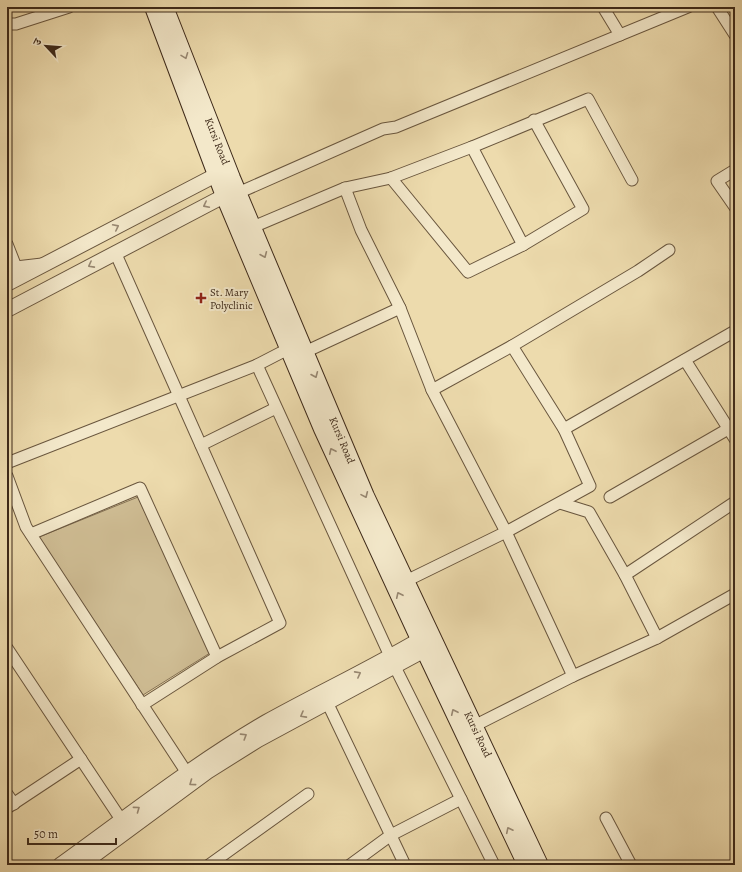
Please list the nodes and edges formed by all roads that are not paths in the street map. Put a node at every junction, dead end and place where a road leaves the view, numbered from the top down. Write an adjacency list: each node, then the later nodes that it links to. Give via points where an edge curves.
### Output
1 (69, 7): 7 (street, via 16,24)
2 (153, 7): 10 (main road, Kursi Road)
3 (165, 7): 10 (main road, Kursi Road)
4 (603, 7): 9 (street)
5 (688, 7): 9 (street)
6 (717, 7): 8 (street)
7 (7, 24)
8 (734, 30)
9 (620, 35): 18 (street, via 396,127 383,129)
10 (171, 39): 14 (main road, Kursi Road); 18 (main road, Kursi Road, one-way to 18)
11 (534, 120): 12 (street); 16 (street, via 588,99); 22 (street, via 582,209)
12 (472, 147): 15 (street); 22 (street)
13 (735, 170): 19 (street, via 717,181)
14 (216, 175): 18 (main road, Kursi Road); 25 (street, one-way to 14)
15 (390, 178): 17 (street); 22 (street, via 468,272)
16 (632, 180)
17 (345, 188): 20 (street); 28 (street, via 361,230)
18 (231, 189): 20 (main road, Kursi Road); 24 (street, one-way to 24); 32 (main road, Kursi Road)
19 (735, 207)
20 (253, 227): 33 (main road, Kursi Road, one-way to 33)
21 (7, 244): 26 (street)
22 (523, 246)
23 (669, 250): 31 (street)
24 (115, 252): 29 (street, one-way to 29); 37 (street)
25 (46, 263): 26 (street); 27 (street)
26 (11, 269)
27 (7, 284)
28 (400, 308): 33 (street); 36 (street)
29 (7, 310)
30 (735, 331): 34 (street)
31 (512, 346): 36 (street); 40 (street)
32 (288, 349): 35 (street); 54 (main road, Kursi Road, one-way to 32, via 322,429)
33 (305, 352): 51 (main road, Kursi Road, one-way to 51, via 366,496)
34 (685, 360): 39 (street); 40 (street)
35 (257, 365): 37 (street); 38 (street)
36 (432, 390): 48 (street)
37 (179, 395): 42 (street); 43 (street)
38 (276, 408): 42 (street); 57 (street)
39 (732, 427): 41 (street); 45 (street)
40 (564, 430): 47 (street, via 590,486)
41 (735, 439)
42 (201, 446): 56 (street, via 280,623)
43 (7, 462)
44 (7, 476): 49 (street)
45 (610, 497)
46 (735, 502): 50 (street)
47 (560, 503): 48 (street); 50 (street, via 589,512)
48 (506, 532): 51 (street); 58 (street)
49 (31, 534): 56 (street, via 140,488); 60 (street)
50 (625, 575): 53 (street)
51 (406, 581): 54 (main road, Kursi Road)
52 (735, 594): 53 (street)
53 (657, 638): 58 (street)
54 (428, 642): 57 (street); 61 (main road, Kursi Road); 77 (main road, Kursi Road, one-way to 54)
55 (7, 648): 62 (street)
56 (217, 657): 60 (street)
57 (393, 662): 59 (street); 63 (street, one-way to 57, via 266,722); 66 (street)
58 (573, 676): 61 (street)
59 (327, 702): 69 (street, one-way to 69, via 258,740); 70 (street)
60 (142, 705): 63 (street)
61 (474, 726): 78 (main road, Kursi Road)
62 (81, 759): 67 (street); 69 (street)
63 (187, 773): 69 (street, one-way to 63)
64 (7, 794): 67 (street)
65 (308, 794): 73 (street)
66 (461, 799): 70 (street); 76 (street)
67 (10, 806)
68 (606, 818): 79 (street)
69 (125, 825): 71 (street); 72 (street)
70 (391, 835): 74 (street); 75 (street)
71 (60, 865)
72 (81, 865)
73 (209, 865)
74 (350, 865)
75 (405, 865)
76 (494, 865)
77 (526, 865)
78 (540, 865)
79 (631, 865)

